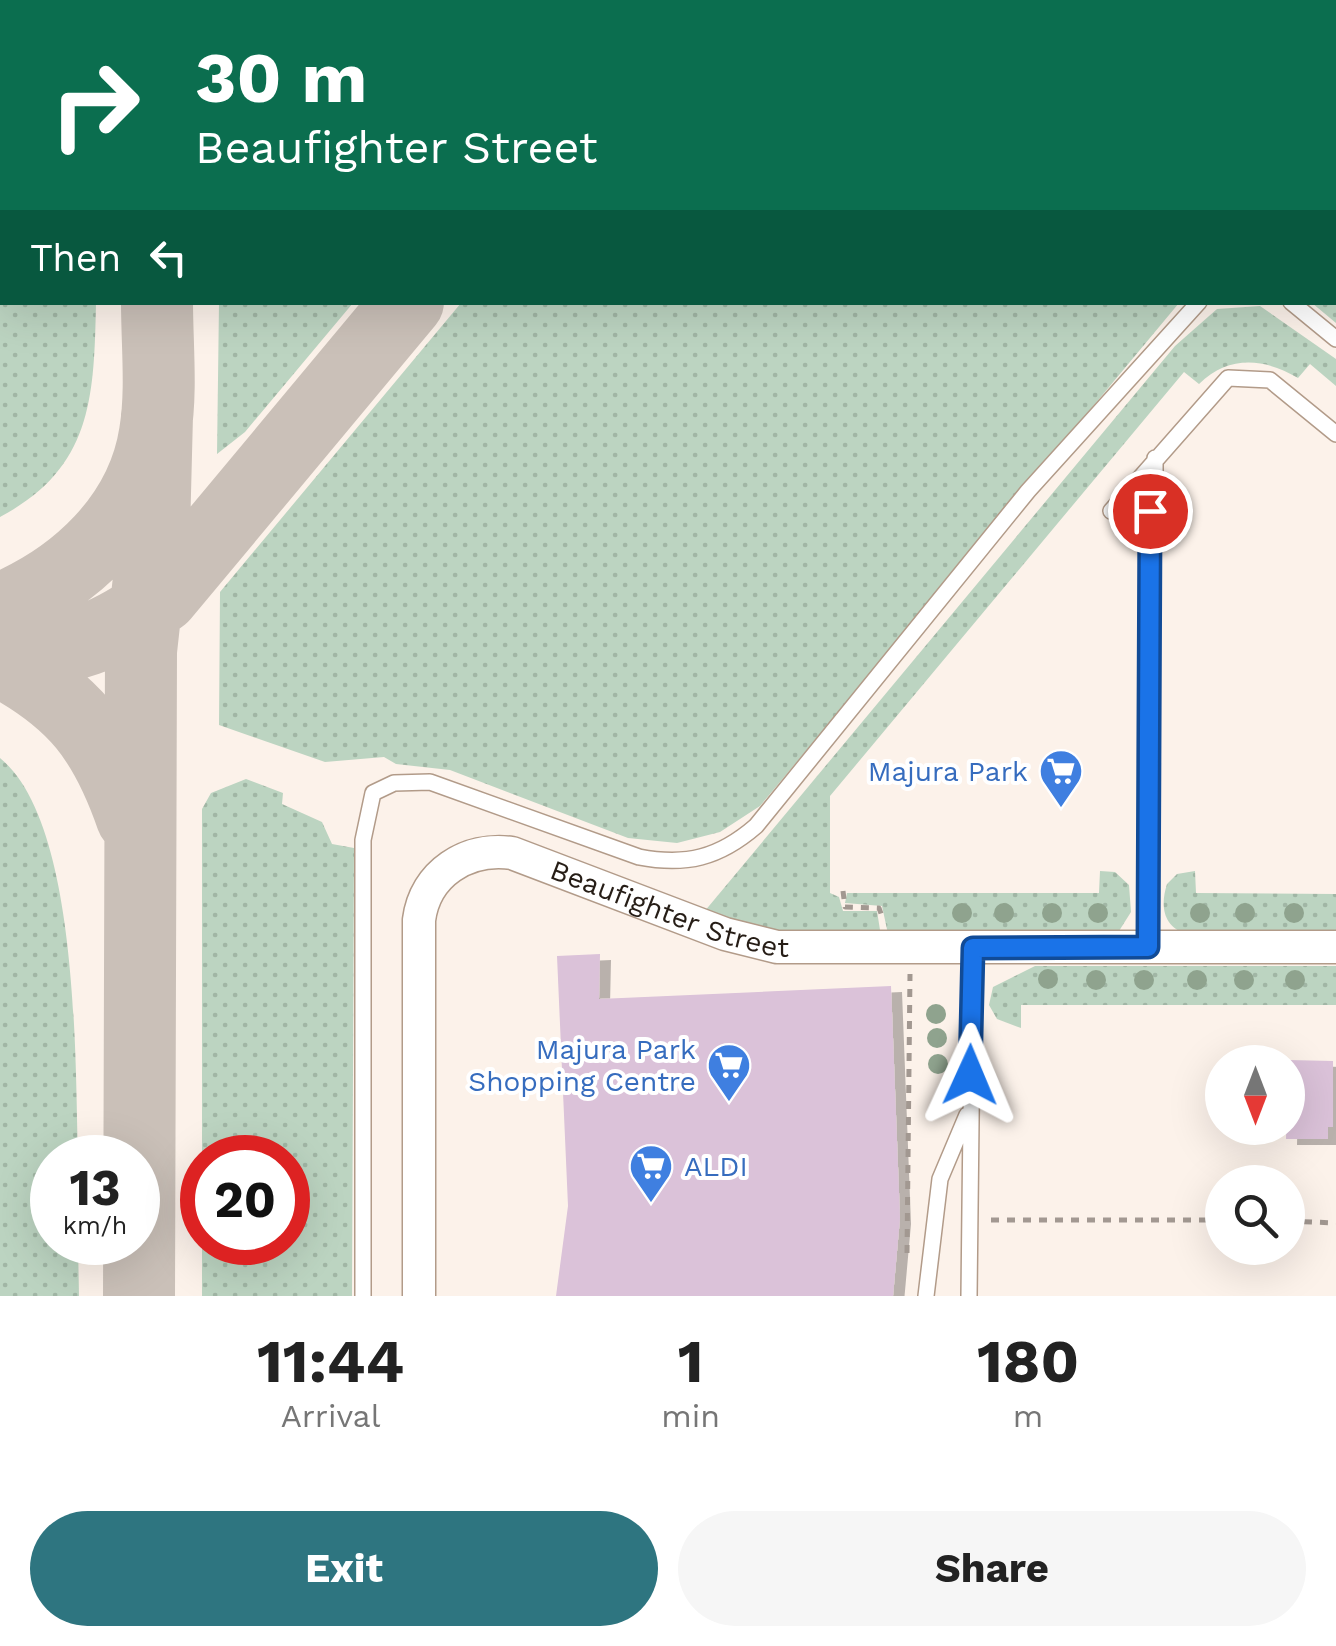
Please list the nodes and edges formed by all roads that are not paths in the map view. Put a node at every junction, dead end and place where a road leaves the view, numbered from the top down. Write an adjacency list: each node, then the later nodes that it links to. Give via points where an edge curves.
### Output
1 (1195, 305): 11 (lane, via 1028,491 756,826 732,846 671,863 430,782 394,783 372,794 363,826)
2 (1296, 305): 3 (lane)
3 (1336, 338)
4 (1336, 434): 5 (lane, via 1270,380 1231,377)
5 (1155, 458): 6 (lane); 6 (lane, via 1111,512)
6 (1153, 511): 7 (lane)
7 (1148, 947): 8 (street, Beaufighter Street); 9 (street, Beaufighter Street)
8 (973, 948): 10 (lane); 12 (street, Beaufighter Street, via 759,944 512,854 484,853 447,868 426,894 419,920)
9 (1336, 948)
10 (969, 1112): 13 (lane, via 940,1179); 14 (lane)
11 (363, 1296)
12 (419, 1296)
13 (926, 1296)
14 (969, 1296)

